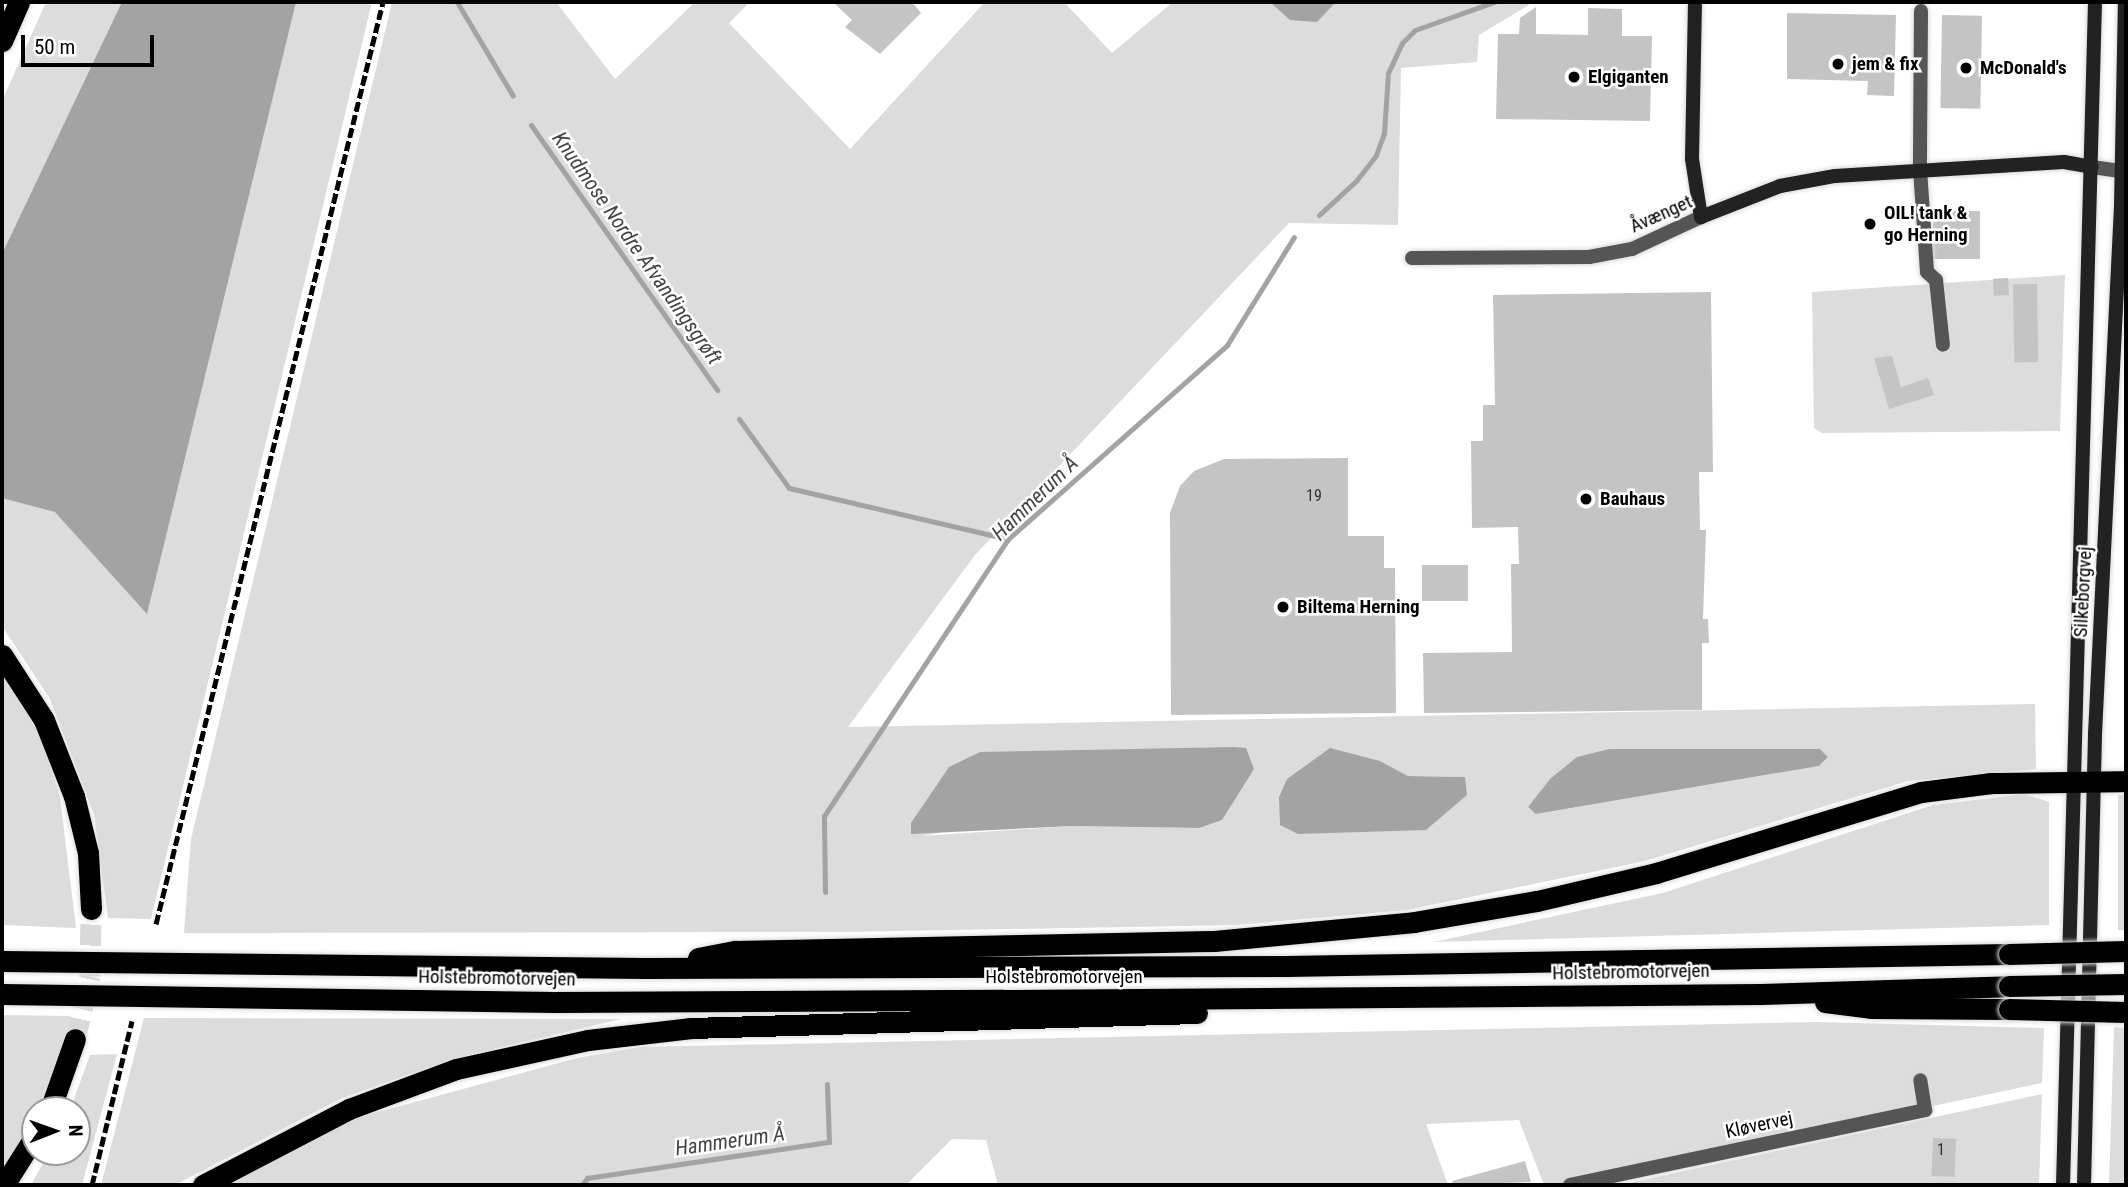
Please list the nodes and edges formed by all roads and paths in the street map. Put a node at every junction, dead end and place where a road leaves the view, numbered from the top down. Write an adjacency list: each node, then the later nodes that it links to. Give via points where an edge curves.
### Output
1 (19, 2): 6 (highway)
2 (1695, 2): 10 (main road, via 1692,159)
3 (2095, 2): 7 (main road, Silkeborgvej)
4 (2125, 2): 9 (main road, Silkeborgvej)
5 (1921, 10): 8 (street)
6 (2, 41)
7 (2092, 167): 8 (main road, Åvænget, via 2064,162); 9 (street); 15 (main road, Silkeborgvej)
8 (1920, 169): 10 (main road, Åvænget, via 1780,186); 12 (street, via 1927,272 1936,280)
9 (2124, 171): 15 (main road, Silkeborgvej)
10 (1701, 217): 11 (street, Åvænget, via 1632,249 1589,257)
11 (1412, 258)
12 (1943, 345)
13 (2, 655): 16 (highway, via 44,720 74,796 88,853)
14 (2126, 781): 15 (highway)
15 (2085, 782): 19 (highway, via 1991,783 1920,792 1656,873 1537,901 1414,922 1214,941 735,951); 32 (main road, Silkeborgvej); 33 (main road, Silkeborgvej)
16 (91, 909)
17 (2126, 951): 19 (highway, Holstebromotorvejen, bridge, via 1328,965)
18 (2, 961): 19 (highway, Holstebromotorvejen)
19 (645, 968)
20 (2126, 984): 22 (highway, Holstebromotorvejen, bridge)
21 (2, 994): 23 (highway, Holstebromotorvejen, via 554,1002)
22 (1761, 994): 23 (highway, Holstebromotorvejen); 24 (highway, bridge, via 1871,1008)
23 (1296, 999): 30 (highway, via 1196,1013 691,1028 588,1040 456,1069 349,1109)
24 (2126, 1012)
25 (75, 1039): 27 (highway)
26 (1920, 1080): 31 (street, Kløvervej, via 1926,1110)
27 (55, 1096)
28 (21, 1158): 29 (highway)
29 (4, 1185)
30 (203, 1185)
31 (1570, 1185)
32 (2063, 1185)
33 (2084, 1185)

